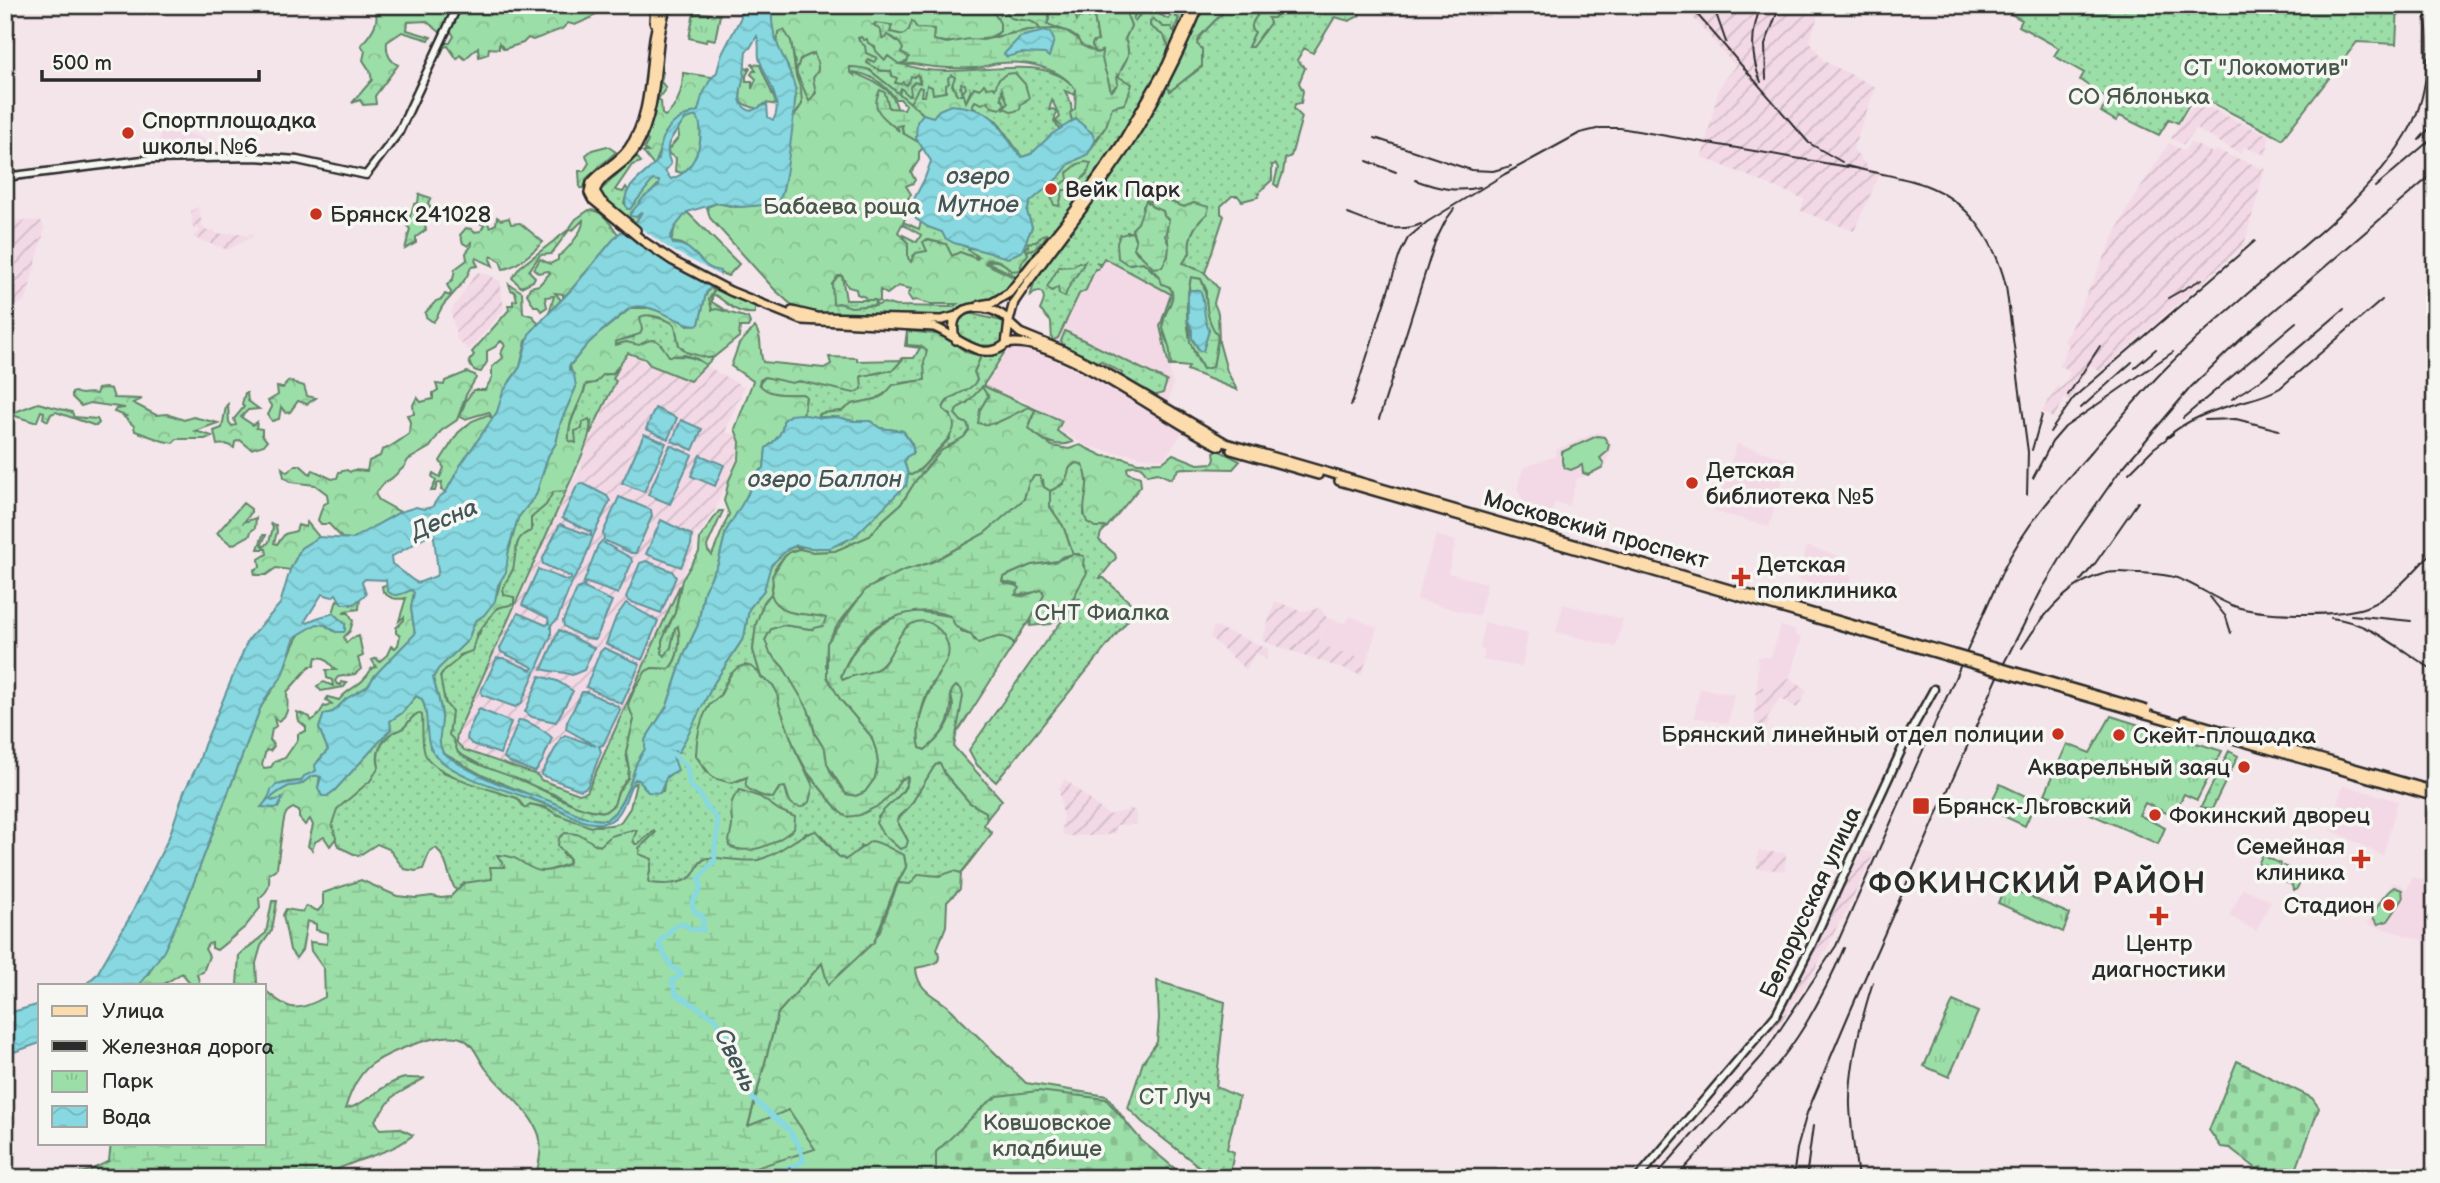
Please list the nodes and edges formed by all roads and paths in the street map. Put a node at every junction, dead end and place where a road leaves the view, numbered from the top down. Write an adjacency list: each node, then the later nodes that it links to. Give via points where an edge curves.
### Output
1 (458, 5): 7 (main road, via 399,132 366,175 255,156 150,159)
2 (655, 5): 6 (main road)
3 (664, 5): 6 (main road); 8 (main road, via 654,94 643,132 635,150 598,184 595,193)
4 (1194, 5): 10 (main road, via 1148,99 1099,178 1009,293)
5 (1200, 5): 12 (main road, via 1130,141 1014,302)
6 (655, 32): 8 (main road, via 643,111 629,147 591,183 590,197)
7 (5, 177)
8 (599, 201): 9 (main road, via 658,246)
9 (731, 289): 11 (main road, via 812,317 942,320); 13 (main road, via 805,321 934,327)
10 (972, 307): 11 (main road); 12 (main road, via 995,311)
11 (957, 316): 13 (main road, via 953,323)
12 (1010, 322): 14 (main road); 15 (main road, Московский проспект, via 1020,333 1100,369)
13 (956, 340): 14 (main road, via 978,350 992,351)
14 (1006, 344): 15 (main road, Московский проспект, via 1021,342 1060,355)
15 (1159, 408): 17 (main road, Московский проспект, bridge, via 1224,447)
16 (1934, 689): 20 (main road, Белорусская улица, via 1776,1015)
17 (2406, 786): 18 (main road, Московский проспект); 19 (main road, Московский проспект)
18 (2435, 791)
19 (2435, 797)
20 (1637, 1178)

